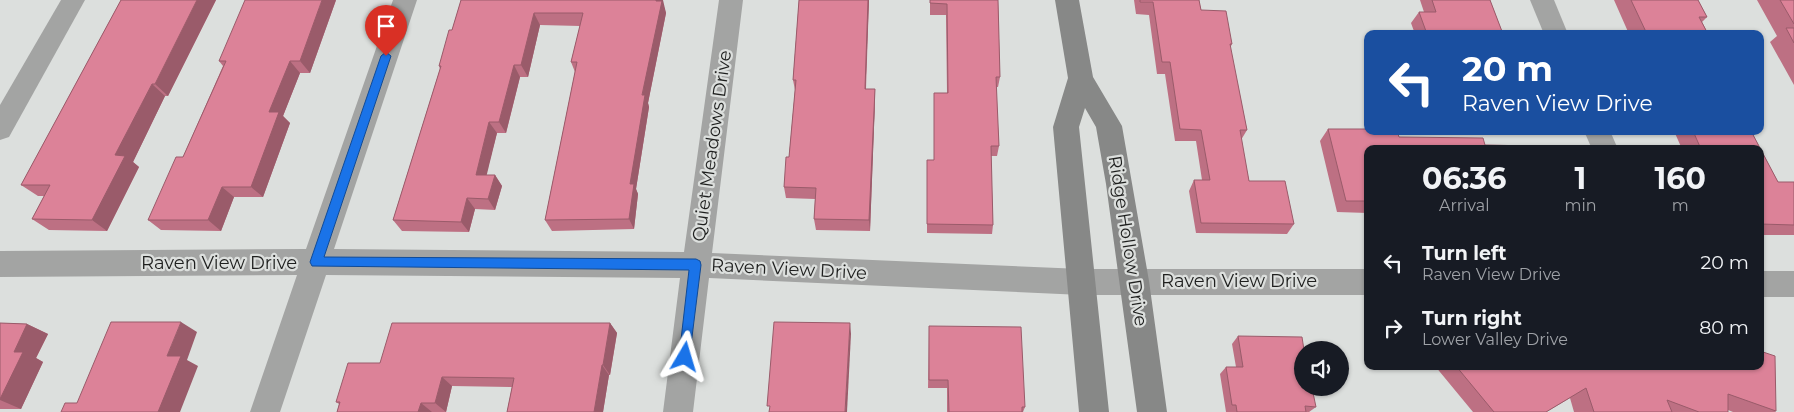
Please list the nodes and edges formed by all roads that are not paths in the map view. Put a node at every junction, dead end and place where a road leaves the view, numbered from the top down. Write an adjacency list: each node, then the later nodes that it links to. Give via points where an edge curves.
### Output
1 (73, 0): 8 (street)
2 (405, 0): 9 (street)
3 (731, 0): 11 (street, Quiet Meadows Drive)
4 (1067, 0): 7 (street, Ridge Hollow Drive)
5 (1542, 0): 6 (street)
6 (1554, 30)
7 (1080, 78): 12 (street, Ridge Hollow Drive, via 1109,126); 13 (street, Ridge Hollow Drive, via 1066,127)
8 (0, 129)
9 (316, 262): 10 (street, Raven View Drive); 11 (street, Raven View Drive); 17 (street)
10 (0, 264)
11 (696, 265): 13 (street, Raven View Drive); 18 (street, Quiet Meadows Drive)
12 (1135, 281): 13 (street, Raven View Drive); 14 (street, Raven View Drive); 20 (street, Ridge Hollow Drive)
13 (1082, 282): 19 (street, Ridge Hollow Drive)
14 (1364, 282)
15 (1764, 284): 16 (street)
16 (1794, 284)
17 (265, 412)
18 (678, 412)
19 (1094, 412)
20 (1152, 412)

